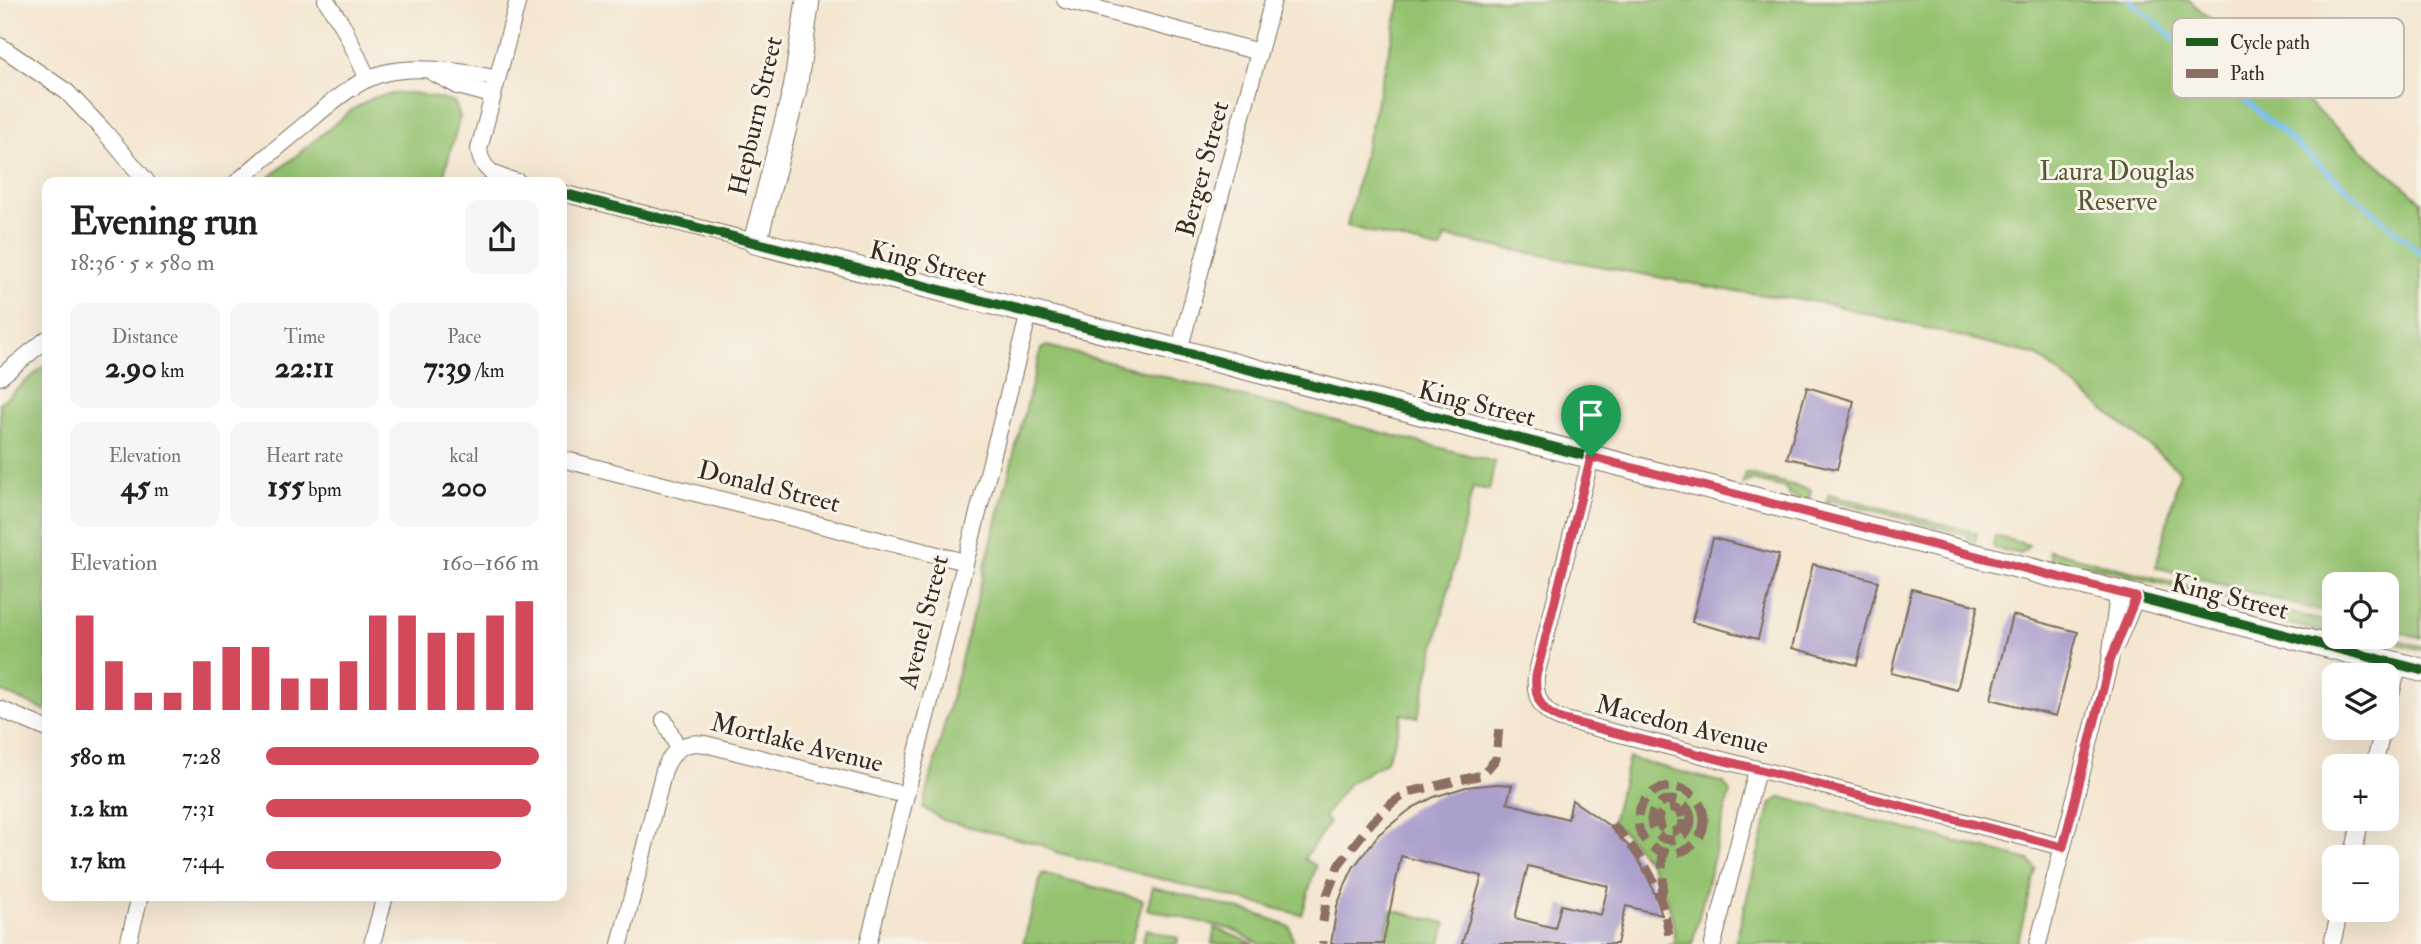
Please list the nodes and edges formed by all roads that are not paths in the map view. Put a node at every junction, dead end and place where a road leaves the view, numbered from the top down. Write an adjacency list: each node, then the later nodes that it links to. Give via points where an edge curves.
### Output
1 (326, 0): 9 (street)
2 (518, 0): 10 (street)
3 (808, 0): 16 (street, Hepburn Street, via 795,89)
4 (1065, 0): 7 (street)
5 (1273, 0): 7 (street, Berger Street)
6 (0, 46): 12 (street, via 66,92)
7 (1259, 52): 19 (street, Berger Street)
8 (430, 71): 9 (street, via 398,70); 10 (street, via 463,70); 11 (street, via 458,86)
9 (368, 79): 13 (street, via 341,95)
10 (497, 79): 11 (street)
11 (492, 95): 14 (street, via 480,159 490,172)
12 (143, 177)
13 (243, 177)
14 (504, 177)
15 (567, 197): 16 (street, King Street)
16 (755, 242): 17 (street, King Street)
17 (1029, 313): 19 (street, King Street); 23 (street, Avenel Street)
18 (42, 343): 20 (street)
19 (1179, 351): 21 (street, King Street)
20 (0, 377)
21 (1591, 457): 24 (street, King Street); 31 (street, Macedon Avenue, via 1536,676 1540,703 1561,719)
22 (567, 460): 23 (street, Donald Street)
23 (965, 562): 32 (street, Avenel Street)
24 (2127, 595): 25 (street, King Street); 33 (street)
25 (2410, 667): 26 (street)
26 (2399, 688)
27 (0, 709): 29 (street)
28 (664, 720): 30 (street, Mortlake Avenue)
29 (42, 727)
30 (678, 748): 32 (street, Mortlake Avenue, via 705,744); 39 (street, Mortlake Avenue, via 664,770)
31 (1757, 770): 33 (street, Macedon Avenue); 41 (street)
32 (905, 794): 40 (street, Avenel Street)
33 (2063, 847): 42 (street)
34 (139, 901): 37 (street)
35 (384, 901): 38 (street)
36 (2337, 922): 43 (street)
37 (128, 944)
38 (373, 944)
39 (620, 944)
40 (868, 944)
41 (1713, 944)
42 (2038, 944)
43 (2332, 944)

